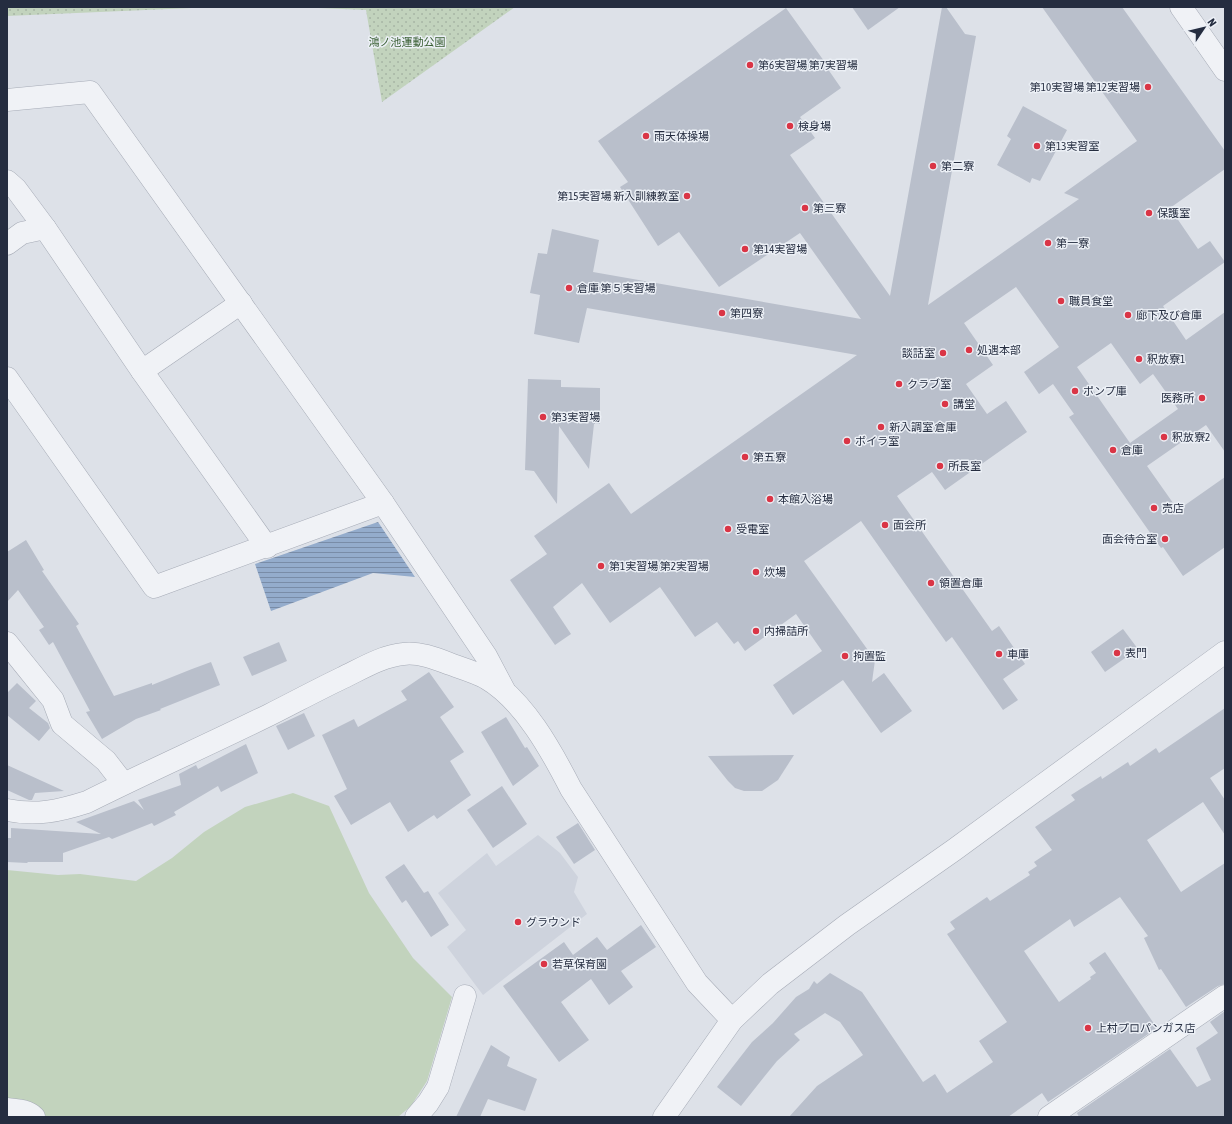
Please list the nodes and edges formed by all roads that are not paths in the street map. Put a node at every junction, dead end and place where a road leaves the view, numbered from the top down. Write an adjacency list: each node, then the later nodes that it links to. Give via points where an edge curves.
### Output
1 (1181, 7): 2 (street)
2 (1224, 66)
3 (7, 100): 7 (street, via 90,92)
4 (7, 181): 5 (street)
5 (45, 228): 6 (street, via 22,233); 8 (street)
6 (7, 244)
7 (240, 303): 8 (street); 10 (street)
8 (142, 371): 11 (street)
9 (7, 378): 11 (street, via 154,587)
10 (383, 503): 11 (street); 14 (street, via 486,656)
11 (266, 547)
12 (7, 643): 15 (street, via 53,700 62,724 106,761)
13 (1225, 652): 19 (street, via 847,925 770,984)
14 (506, 692): 15 (street, via 486,678 430,656 402,654 361,668); 19 (street, via 533,724 571,789 697,983)
15 (124, 784): 16 (street, via 64,810 36,814)
16 (7, 810)
17 (465, 996): 22 (street, via 438,1087)
18 (1225, 996): 24 (street)
19 (732, 1020): 23 (street)
20 (7, 1109): 21 (street, via 20,1110)
21 (34, 1117)
22 (416, 1117)
23 (664, 1117)
24 (1049, 1117)

